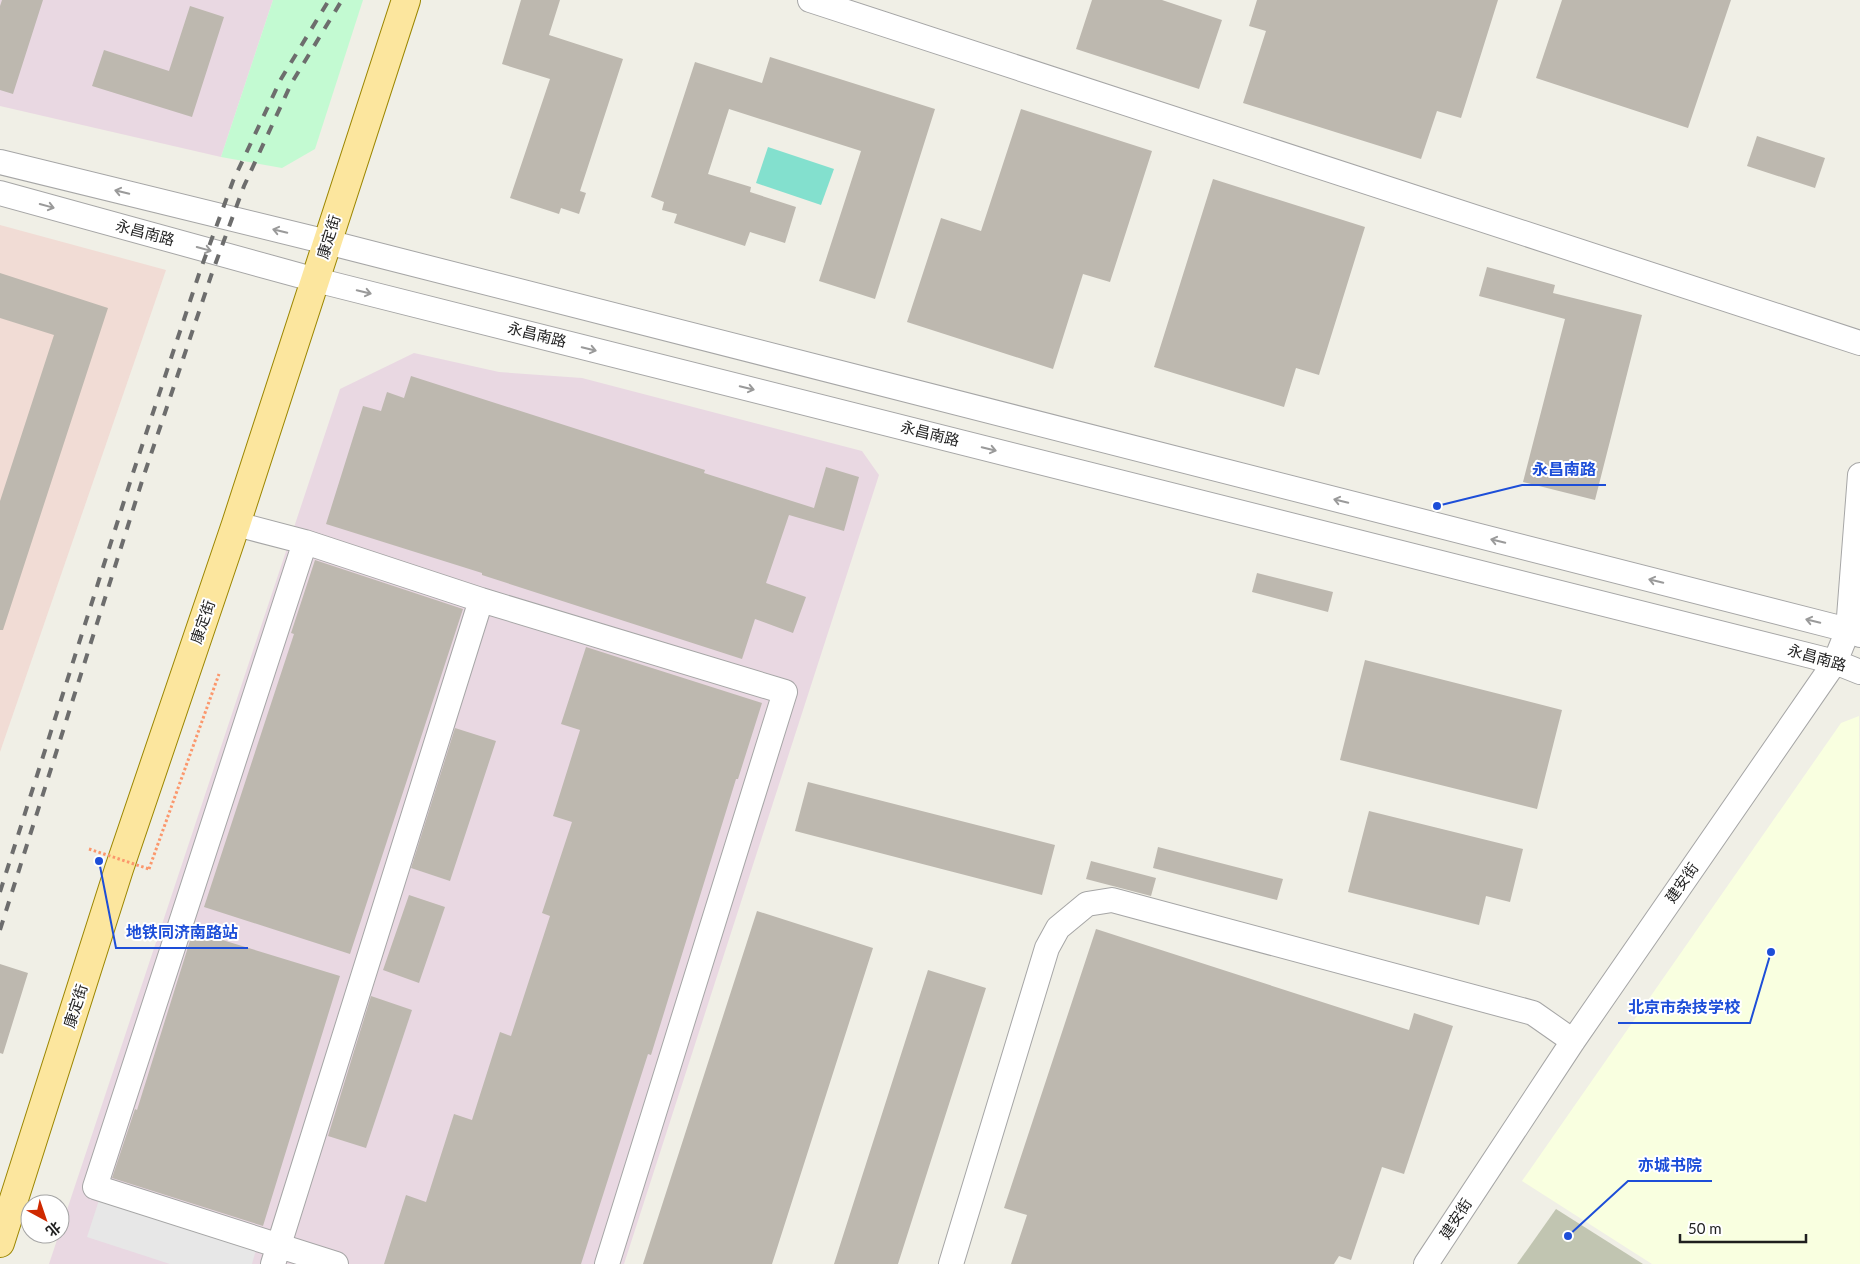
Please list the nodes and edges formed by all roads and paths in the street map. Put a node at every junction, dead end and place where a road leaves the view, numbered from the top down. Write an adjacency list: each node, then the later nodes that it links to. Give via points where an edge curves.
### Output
1 (406, 0): 5 (main road, 康定街)
2 (810, 0): 7 (street)
3 (0, 162): 5 (street, one-way to 3)
4 (0, 193): 6 (street, 永昌南路, one-way to 6)
5 (327, 242): 6 (main road, 康定街); 12 (street, one-way to 5)
6 (316, 280): 9 (main road, 康定街); 13 (street, 永昌南路, one-way to 13)
7 (1860, 343)
8 (1860, 475): 12 (street, 建安街)
9 (236, 524): 10 (street); 18 (main road, 康定街, via 119,869)
10 (305, 542): 11 (street); 19 (street, via 95,1187)
11 (480, 600): 19 (street); 21 (street, via 785,692)
12 (1854, 632): 13 (street, 建安街)
13 (1835, 662): 14 (street, 永昌南路); 17 (street, 建安街)
14 (1860, 672)
15 (218, 674): 16 (path, bridge, via 149,869)
16 (90, 848)
17 (1573, 1041): 22 (street, via 1533,1013 1112,900 1087,904 1058,928 1047,948); 23 (street, 建安街)
18 (0, 1243)
19 (276, 1254): 20 (street)
20 (336, 1264)
21 (607, 1264)
22 (951, 1264)
23 (1426, 1264)

